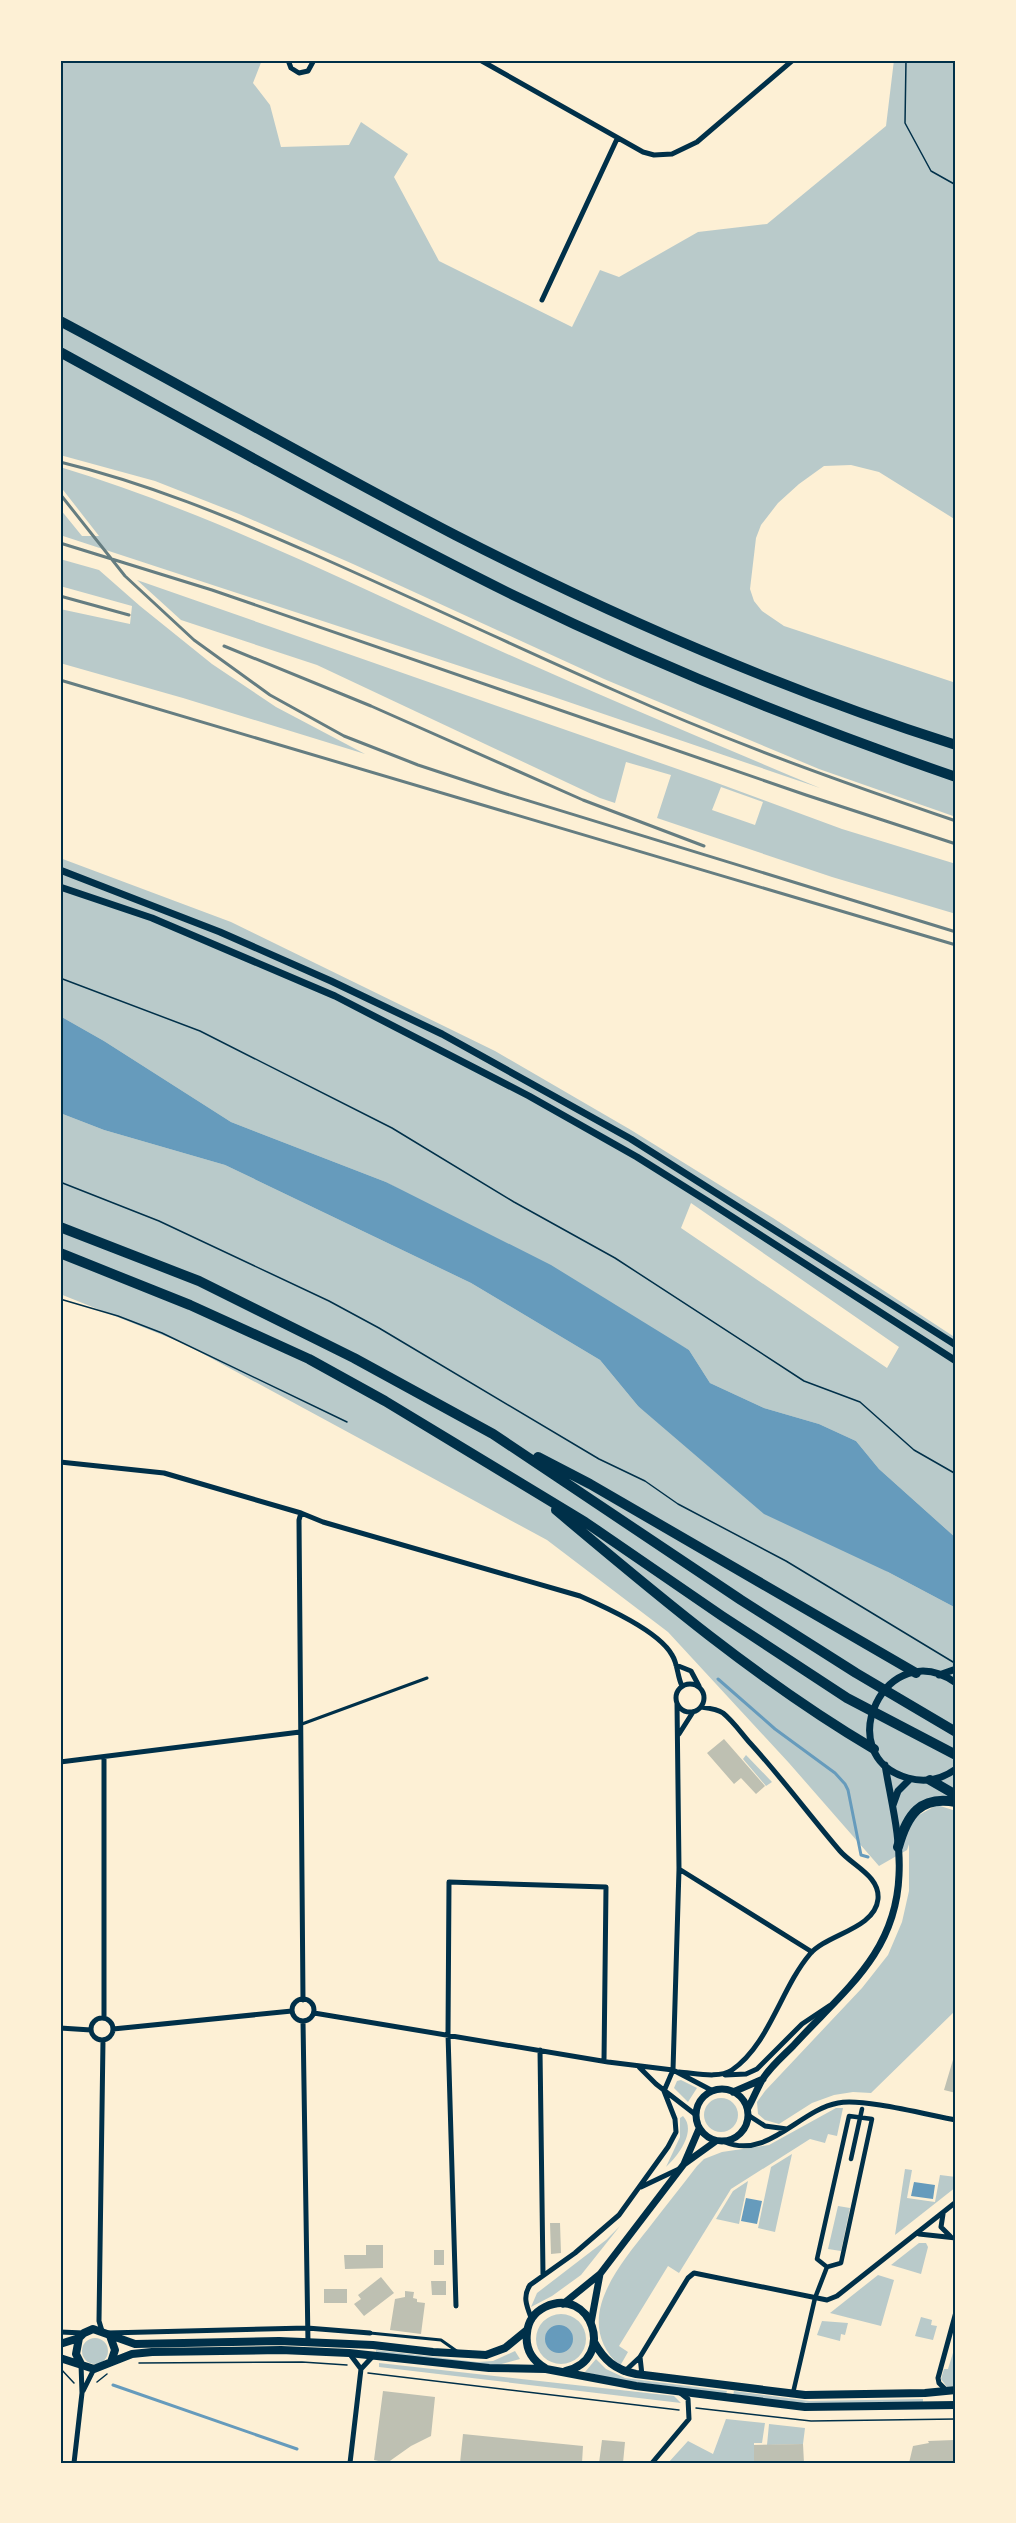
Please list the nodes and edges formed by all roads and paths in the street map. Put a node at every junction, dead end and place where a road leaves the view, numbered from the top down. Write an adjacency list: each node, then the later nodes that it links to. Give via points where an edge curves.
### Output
1 (288, 60): 2 (street, via 291,69 299,73 308,71)
2 (314, 60)
3 (480, 60): 6 (street)
4 (793, 60): 6 (street, via 682,152 654,155)
5 (906, 60): 7 (path, via 905,123 931,171)
6 (617, 139): 8 (street)
7 (956, 185)
8 (542, 300)
9 (60, 321): 11 (highway, via 437,525 590,601 808,694)
10 (60, 352): 12 (highway, via 348,509 566,620 768,708)
11 (956, 745)
12 (956, 777)
13 (60, 870): 20 (street, via 220,932 442,1034 631,1139)
14 (60, 887): 21 (street, via 152,918 335,996 529,1096 637,1157)
15 (60, 978): 25 (path, via 200,1031 392,1128 615,1258 804,1381 860,1402 914,1450)
16 (60, 1182): 28 (path, via 159,1221 329,1300)
17 (60, 1227): 23 (highway, via 199,1281 354,1358)
18 (60, 1253): 26 (highway, via 190,1305 309,1359)
19 (60, 1299): 22 (path, via 162,1333)
20 (956, 1345)
21 (956, 1361)
22 (346, 1422)
23 (494, 1434): 31 (highway, via 590,1484); 42 (highway, via 741,1600)
24 (60, 1462): 27 (street, via 164,1473)
25 (956, 1474)
26 (531, 1489): 44 (highway, via 752,1670); 45 (highway, via 847,1698)
27 (301, 1513): 29 (street, via 580,1596 618,1613 662,1642); 40 (street)
28 (956, 1664)
29 (676, 1665): 35 (street); 36 (street, via 691,1671)
30 (956, 1669): 32 (street)
31 (916, 1673): 32 (street); 44 (street, via 902,1677 879,1695 871,1712 869,1731)
32 (939, 1675): 34 (street)
33 (427, 1678): 40 (lane)
34 (956, 1683)
35 (682, 1686): 36 (street); 37 (street)
36 (699, 1686): 38 (street, via 704,1698)
37 (677, 1703): 39 (street, via 683,1710); 43 (street)
38 (701, 1707): 39 (street); 57 (street, via 722,1712 843,1856 875,1882 878,1902 871,1914)
39 (693, 1712): 43 (street)
40 (300, 1724): 41 (street)
41 (300, 1732): 46 (street); 58 (street)
42 (956, 1732)
43 (679, 1734): 56 (street)
44 (874, 1749): 48 (street)
45 (956, 1755)
46 (104, 1758): 47 (street); 62 (street)
47 (60, 1762)
48 (885, 1765): 50 (street); 54 (street)
49 (956, 1769): 51 (street)
50 (910, 1779): 51 (street); 54 (street, via 898,1791)
51 (930, 1780): 52 (highway)
52 (956, 1795)
53 (956, 1802): 55 (highway, via 938,1798 914,1812 904,1824)
54 (892, 1807): 55 (street)
55 (898, 1847): 59 (street, via 895,1906 885,1938 870,1962)
56 (679, 1869): 57 (street); 72 (street)
57 (812, 1952): 73 (street, via 745,2059)
58 (303, 2000): 60 (street, via 296,2002); 61 (street, via 312,2004)
59 (830, 2005): 73 (street, via 802,2024 758,2069); 74 (street)
60 (292, 2012): 63 (street); 65 (street)
61 (314, 2013): 63 (street); 67 (street)
62 (104, 2018): 65 (street); 66 (street, via 95,2021)
63 (303, 2021): 103 (street)
64 (60, 2028): 66 (street)
65 (113, 2029): 68 (street, via 110,2037)
66 (91, 2030): 68 (street, via 94,2037)
67 (448, 2034): 69 (street); 70 (street, via 449,1882 606,1887); 99 (street)
68 (103, 2040): 107 (street, via 99,2321)
69 (540, 2050): 70 (street); 96 (street)
70 (604, 2061): 71 (street)
71 (639, 2067): 72 (street); 75 (street)
72 (676, 2071): 73 (street); 75 (street); 76 (street)
73 (724, 2075)
74 (762, 2079): 77 (street); 79 (street)
75 (664, 2091): 80 (street); 89 (street, via 676,2132)
76 (713, 2091): 77 (street); 80 (street, via 701,2100)
77 (733, 2092): 79 (street, via 741,2097)
78 (862, 2109): 81 (street)
79 (748, 2112): 84 (street, via 765,2126); 86 (street, via 743,2132)
80 (696, 2115): 83 (street)
81 (860, 2117): 87 (street); 94 (street, via 849,2116 822,2236 817,2259); 94 (street, via 872,2119 841,2263)
82 (956, 2120): 84 (street, via 839,2102 818,2109)
83 (699, 2129): 85 (street); 88 (street)
84 (788, 2129): 86 (street, via 755,2144 734,2146)
85 (716, 2141): 86 (street); 88 (street)
86 (725, 2142)
87 (851, 2159)
88 (682, 2166): 89 (street); 95 (street)
89 (639, 2188): 96 (street, via 604,2229)
90 (956, 2202): 91 (street)
91 (943, 2213): 92 (street); 93 (street, via 941,2227)
92 (918, 2234): 93 (street); 97 (street, via 837,2296 827,2300)
93 (954, 2238)
94 (827, 2267): 97 (street)
95 (600, 2274): 98 (street); 102 (street)
96 (543, 2275): 101 (street, via 526,2291)
97 (815, 2298): 115 (street, via 694,2273); 130 (street)
98 (563, 2304): 101 (main road, via 542,2309); 102 (main road, via 578,2308)
99 (456, 2306)
100 (956, 2312): 129 (street, via 938,2378)
101 (532, 2320): 104 (main road)
102 (591, 2323): 109 (main road)
103 (307, 2328): 106 (street); 107 (street); 110 (street)
104 (527, 2330): 113 (main road, via 496,2352); 123 (main road, via 529,2350)
105 (60, 2332): 108 (street)
106 (370, 2332): 113 (lane, via 441,2340)
107 (106, 2333): 108 (main road, via 93,2330); 110 (main road, via 135,2344); 119 (main road, via 115,2350)
108 (81, 2336): 111 (main road); 118 (main road, via 76,2354)
109 (594, 2342): 124 (main road, via 585,2361); 125 (main road, via 607,2361)
110 (308, 2343): 113 (main road)
111 (60, 2344)
112 (349, 2353): 114 (main road); 119 (main road, via 152,2352 132,2354); 122 (street)
113 (462, 2354)
114 (375, 2355): 122 (street); 123 (main road, via 489,2368)
115 (640, 2357): 125 (street); 126 (street)
116 (60, 2358): 118 (main road)
117 (135, 2363): 122 (path, via 302,2362 346,2364)
118 (81, 2364): 121 (main road); 127 (street)
119 (112, 2366): 121 (main road); 127 (path, via 91,2389)
120 (60, 2368): 127 (path)
121 (94, 2369): 127 (street)
122 (361, 2369): 132 (path, via 668,2409); 135 (street)
123 (546, 2369): 124 (main road)
124 (563, 2372): 128 (main road)
125 (624, 2372): 126 (main road)
126 (642, 2375): 130 (main road)
127 (83, 2390): 134 (street)
128 (678, 2391): 131 (main road, via 805,2407); 132 (street, via 687,2399)
129 (952, 2391): 130 (main road, via 826,2396)
130 (793, 2393)
131 (956, 2405)
132 (689, 2408): 133 (path, via 811,2421); 136 (street, via 689,2419)
133 (956, 2418)
134 (74, 2463)
135 (350, 2463)
136 (652, 2463)

